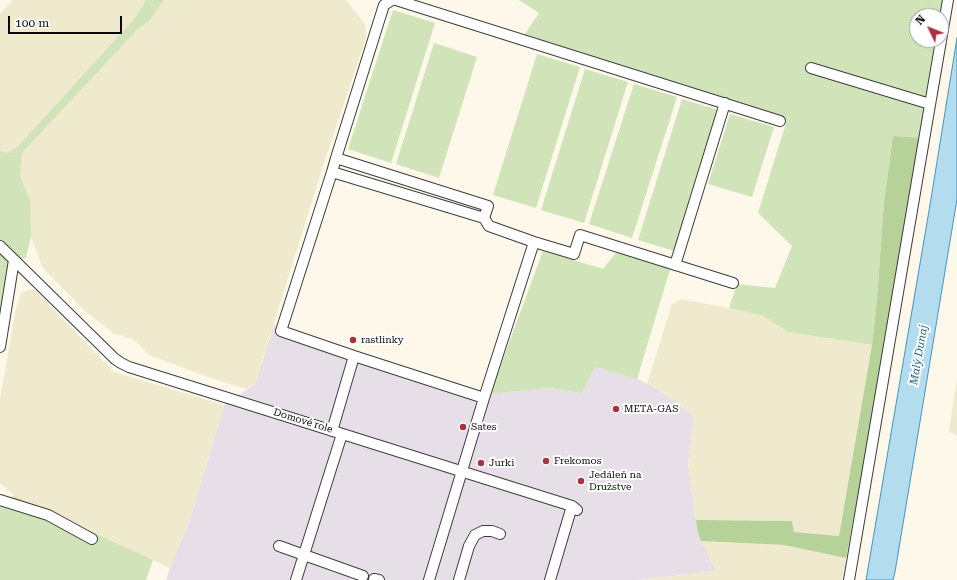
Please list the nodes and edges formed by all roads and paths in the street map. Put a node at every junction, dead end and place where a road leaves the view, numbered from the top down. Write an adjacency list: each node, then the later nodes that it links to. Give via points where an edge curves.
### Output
1 (392, 0): 8 (street, via 384,5)
2 (396, 0): 5 (street)
3 (948, 0): 6 (street)
4 (811, 68): 6 (street)
5 (725, 103): 7 (street); 14 (street)
6 (930, 104): 32 (street)
7 (780, 121)
8 (336, 158): 9 (street); 10 (street, via 488,206)
9 (332, 172): 10 (street); 17 (street, via 281,331)
10 (484, 218): 11 (street, via 489,226)
11 (534, 242): 14 (street, via 574,254 580,235); 18 (street)
12 (0, 246): 13 (street, Domové role)
13 (14, 260): 16 (street); 19 (street, Domové role, via 121,363)
14 (675, 265): 15 (street)
15 (733, 283)
16 (0, 348)
17 (354, 356): 18 (street); 19 (street)
18 (484, 398): 21 (street)
19 (332, 431): 20 (street, Domové role)
20 (342, 434): 21 (street, Domové role); 26 (street)
21 (462, 472): 29 (street); 31 (street, Domové role, via 574,508)
22 (0, 500): 24 (street, via 48,515)
23 (500, 534): 30 (street, via 483,531 475,535)
24 (92, 539)
25 (279, 546): 26 (street)
26 (304, 555): 27 (street); 28 (street)
27 (363, 576)
28 (296, 580)
29 (429, 580)
30 (459, 580)
31 (550, 580)
32 (849, 580)

